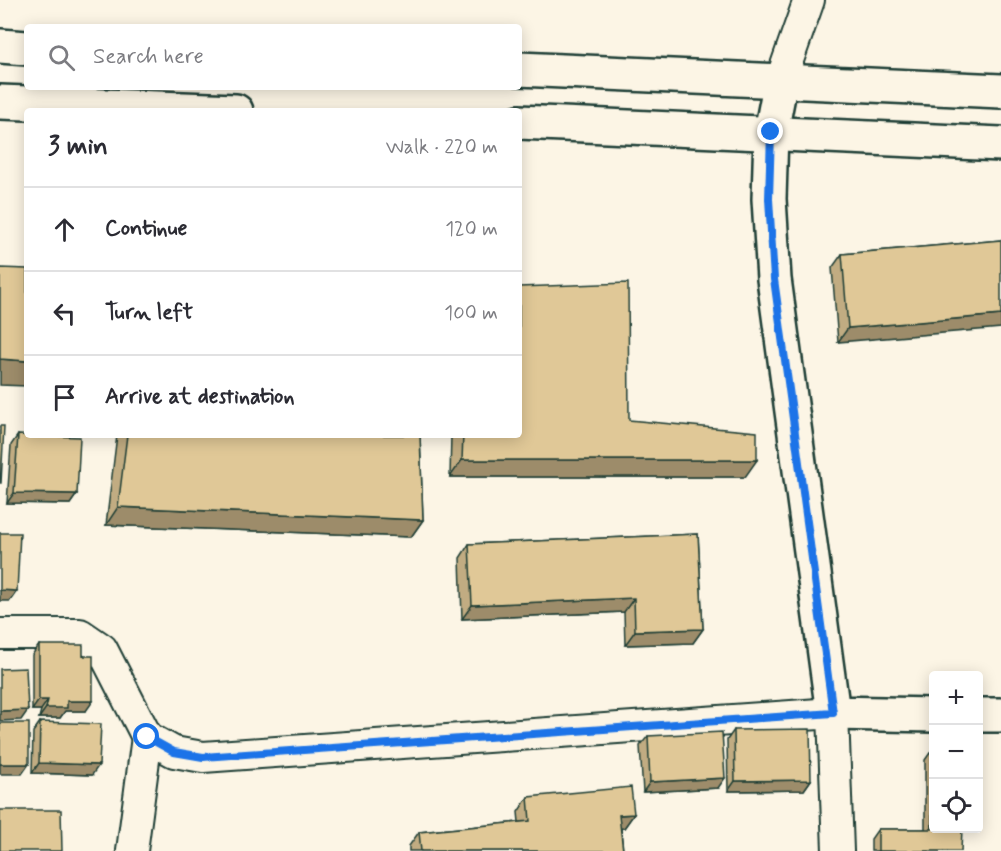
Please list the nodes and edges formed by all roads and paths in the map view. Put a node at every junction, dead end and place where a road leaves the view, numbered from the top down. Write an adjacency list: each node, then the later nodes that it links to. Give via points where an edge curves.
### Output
1 (808, 0): 5 (street)
2 (0, 46): 3 (street)
3 (24, 48)
4 (522, 69): 5 (street)
5 (781, 80): 6 (street); 10 (street)
6 (1001, 91)
7 (0, 102): 8 (street)
8 (157, 108)
9 (522, 122): 10 (street)
10 (771, 132): 11 (street); 13 (street, via 769,199 774,279)
11 (1001, 144)
12 (0, 634): 17 (street, via 80,634 102,649)
13 (833, 713): 14 (street); 17 (street, via 203,757 174,752); 19 (street)
14 (929, 715)
15 (983, 715): 16 (street)
16 (1001, 715)
17 (147, 737): 18 (street)
18 (132, 851)
19 (838, 851)

